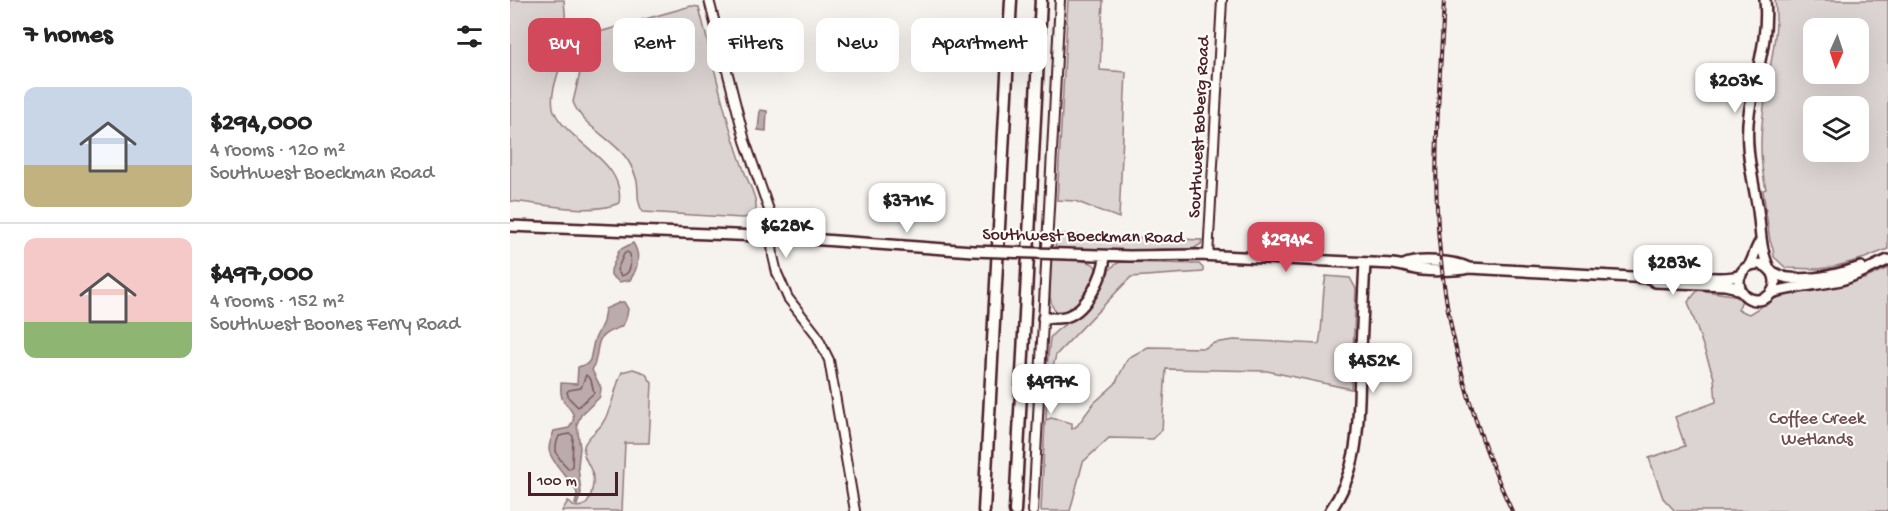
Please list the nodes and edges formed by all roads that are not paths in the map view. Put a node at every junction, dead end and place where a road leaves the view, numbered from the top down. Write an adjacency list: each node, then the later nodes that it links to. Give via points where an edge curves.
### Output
1 (709, 0): 8 (street, via 748,152 769,206)
2 (1011, 0): 23 (highway)
3 (1041, 0): 24 (highway)
4 (1060, 0): 21 (street)
5 (1222, 0): 11 (street, Southwest Boberg Road)
6 (1765, 0): 9 (main road, via 1766,31 1746,141)
7 (510, 226): 8 (main road, Southwest Boeckman Road)
8 (772, 237): 10 (main road, Southwest Boeckman Road, bridge); 22 (street, via 781,285 819,338 829,360)
9 (1760, 242): 14 (main road); 16 (main road)
10 (1105, 256): 11 (main road, Southwest Boeckman Road); 21 (main road, via 1100,281 1080,307 1065,317)
11 (1208, 256): 13 (main road, Southwest Boeckman Road)
12 (1888, 260): 15 (main road)
13 (1365, 263): 18 (main road, Southwest Boeckman Road, via 1460,263 1469,268); 26 (main road, via 1356,446 1347,480)
14 (1749, 266): 16 (main road, via 1760,265); 17 (main road)
15 (1867, 268): 16 (main road, via 1797,279); 20 (main road, via 1838,280)
16 (1770, 270): 20 (main road, via 1775,282)
17 (1741, 275): 18 (main road, Southwest Boeckman Road); 19 (main road)
18 (1650, 278): 19 (main road, Southwest Boeckman Road, via 1655,282 1725,285)
19 (1743, 293): 20 (main road, via 1757,300)
20 (1771, 293)
21 (1044, 318): 25 (street)
22 (855, 511)
23 (984, 511)
24 (1015, 511)
25 (1034, 511)
26 (1329, 511)

